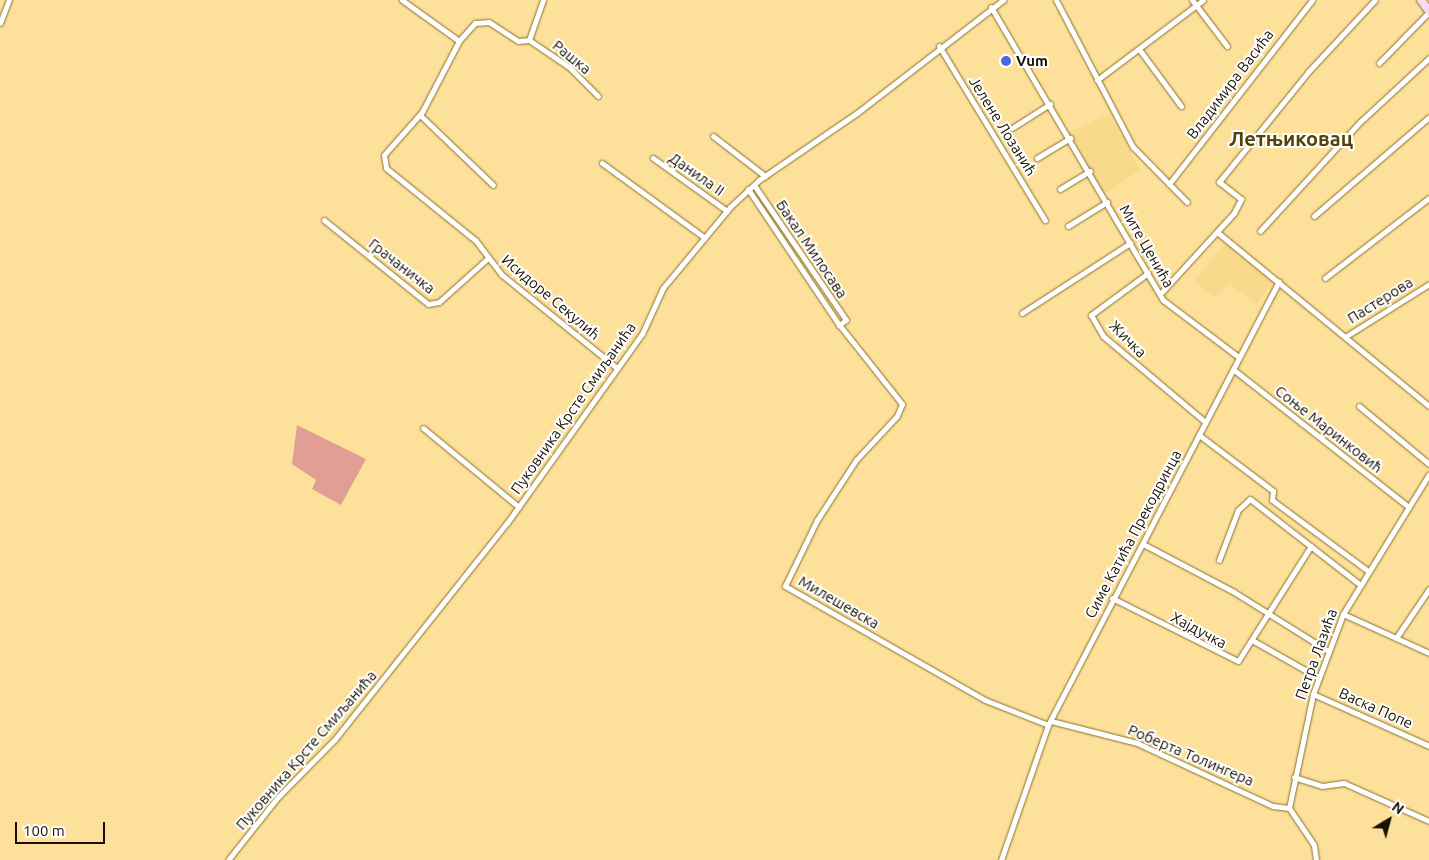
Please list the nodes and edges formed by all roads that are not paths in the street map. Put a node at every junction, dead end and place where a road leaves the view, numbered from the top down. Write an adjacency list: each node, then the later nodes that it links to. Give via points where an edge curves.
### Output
1 (10, 0): 14 (street)
2 (402, 0): 16 (street)
3 (543, 0): 15 (street)
4 (1002, 0): 12 (street, Пуковника Крсте Смиљанића)
5 (1056, 0): 22 (street)
6 (1192, 0): 11 (street)
7 (1203, 0): 11 (street)
8 (1312, 0): 37 (street, Владимира Васића)
9 (1375, 0): 50 (street, via 1308,72 1219,182 1241,199)
10 (1421, 0): 13 (street)
11 (1196, 5): 18 (street); 19 (street)
12 (991, 7): 17 (street, Пуковника Крсте Смиљанића); 24 (street, Мите Ценића)
13 (1429, 11): 21 (street)
14 (0, 23)
15 (529, 40): 16 (street, Исидоре Секулић, via 518,41 489,22 476,23); 23 (street, Рашка, via 569,67)
16 (459, 41): 26 (street, Исидоре Секулић)
17 (939, 46): 35 (street, Пуковника Крсте Смиљанића, via 857,113); 47 (street, Јелене Лозанић)
18 (1227, 46)
19 (1139, 49): 22 (street); 25 (street)
20 (1429, 58): 49 (street, via 1360,122)
21 (1379, 63)
22 (1097, 80): 37 (street, via 1133,148)
23 (598, 96)
24 (1050, 104): 28 (street); 30 (street, Мите Ценића)
25 (1181, 106)
26 (420, 115): 38 (street); 53 (street, Исидоре Секулић, via 384,156 386,168 476,241)
27 (1429, 117): 45 (street)
28 (1012, 128)
29 (713, 136): 35 (street)
30 (1070, 138): 32 (street); 34 (street, Мите Ценића)
31 (653, 158): 44 (street, Данила II)
32 (1037, 158)
33 (602, 162): 51 (street)
34 (1090, 172): 40 (street); 42 (street, Мите Ценића)
35 (764, 176): 36 (street, Пуковника Крсте Смиљанића)
36 (754, 184): 39 (street, Пуковника Крсте Смиљанића); 60 (street, Бакал Милосава, via 846,320)
37 (1169, 184): 43 (street)
38 (493, 185)
39 (748, 189): 44 (street, Пуковника Крсте Смиљанића); 60 (street, Бакал Милосава)
40 (1060, 189)
41 (1429, 198): 55 (street)
42 (1107, 202): 48 (street, Мите Ценића); 52 (street, Мите Ценића)
43 (1186, 202)
44 (727, 211): 51 (street, Пуковника Крсте Смиљанића)
45 (1314, 216)
46 (324, 220): 53 (street, Грачаничка, via 428,304 439,302)
47 (1045, 220)
48 (1068, 226)
49 (1260, 231)
50 (1218, 232): 56 (street); 58 (street)
51 (705, 238): 63 (street, Пуковника Крсте Смиљанића, via 663,288 645,329)
52 (1130, 243): 54 (street, Мите Ценића); 59 (street)
53 (487, 259): 63 (street, Исидоре Секулић)
54 (1148, 273): 58 (street, Мите Ценића); 68 (street, Жичка, via 1091,314 1103,336)
55 (1325, 278)
56 (1279, 281): 61 (street); 62 (street, Симе Катића Прекодринца)
57 (1429, 284): 61 (street, Пастерова)
58 (1160, 294): 62 (street, Мите Ценића)
59 (1022, 312)
60 (839, 325): 65 (street, Бакал Милосава)
61 (1345, 337): 67 (street)
62 (1237, 356): 64 (street, Симе Катића Прекодринца)
63 (617, 368): 73 (street, Пуковника Крсте Смиљанића)
64 (1234, 370): 68 (street, Симе Катића Прекодринца); 74 (street, Соње Маринковић)
65 (902, 404): 90 (street, Милешевска, via 897,416 856,460 817,520 785,586 985,700)
66 (1359, 406): 71 (street)
67 (1429, 406)
68 (1205, 422): 70 (street, Симе Катића Прекодринца)
69 (423, 428): 73 (street)
70 (1199, 435): 75 (street, Симе Катића Прекодринца); 78 (street, via 1273,491 1272,500)
71 (1429, 464)
72 (1429, 474): 74 (street, Петра Лазића)
73 (519, 507): 96 (street, Пуковника Крсте Смиљанића, via 335,740 278,797)
74 (1409, 507): 78 (street, Петра Лазића)
75 (1143, 544): 81 (street, Симе Катића Прекодринца); 82 (street)
76 (1310, 546): 77 (street, via 1250,499 1238,510); 79 (street); 82 (street)
77 (1219, 560)
78 (1368, 572): 79 (street, Петра Лазића)
79 (1360, 584): 83 (street, Петра Лазића)
80 (1429, 589): 84 (street)
81 (1112, 598): 85 (street, Хајдучка, via 1232,660 1240,660); 90 (street, Симе Катића Прекодринца)
82 (1267, 612): 85 (street); 86 (street)
83 (1343, 614): 84 (street); 86 (street, Петра Лазића)
84 (1396, 638): 87 (street)
85 (1252, 640): 88 (street)
86 (1328, 650): 88 (street, Петра Лазића)
87 (1429, 653)
88 (1319, 678): 89 (street, Петра Лазића)
89 (1313, 694): 91 (street, Васка Попе); 92 (street, Петра Лазића)
90 (1049, 723): 93 (street, Роберта Толингера, via 1137,743 1273,806); 97 (street)
91 (1429, 746)
92 (1294, 777): 93 (street, Петра Лазића); 94 (street, via 1322,786 1344,783)
93 (1289, 808): 95 (street)
94 (1429, 821)
95 (1316, 858)
96 (228, 860)
97 (1001, 860)

